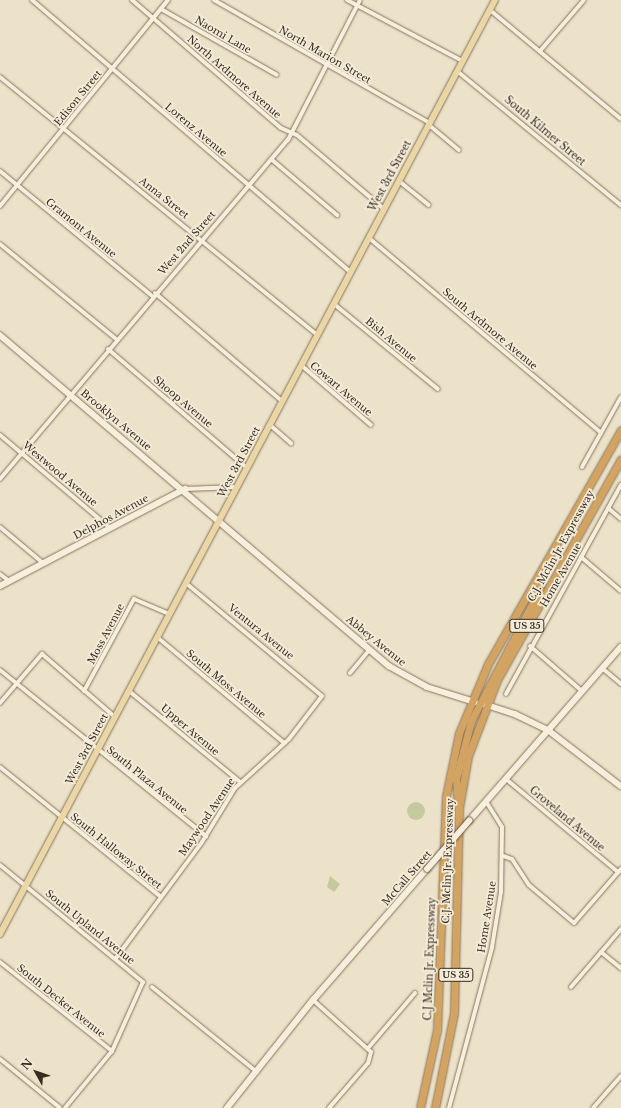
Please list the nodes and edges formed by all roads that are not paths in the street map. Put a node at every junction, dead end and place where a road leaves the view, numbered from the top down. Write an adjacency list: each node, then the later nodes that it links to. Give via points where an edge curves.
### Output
1 (32, 0): 16 (street, Lorenz Avenue)
2 (132, 0): 12 (street, North Ardmore Avenue)
3 (168, 0): 10 (street, Edison Street)
4 (214, 0): 15 (street, North Marion Street)
5 (346, 0): 9 (street)
6 (360, 0): 9 (street, West 2nd Street)
7 (495, 0): 11 (main road, West 3rd Street)
8 (584, 0): 13 (street)
9 (357, 6): 14 (street); 15 (street, West 2nd Street)
10 (161, 9): 12 (street, Edison Street); 18 (street, Naomi Lane)
11 (490, 10): 13 (street); 14 (main road, West 3rd Street)
12 (153, 18): 16 (street, Edison Street); 23 (street, North Ardmore Avenue, via 281,128)
13 (540, 51): 20 (street)
14 (462, 61): 17 (main road, West 3rd Street)
15 (326, 64): 21 (street, North Marion Street); 23 (street, West 2nd Street)
16 (112, 69): 22 (street, Edison Street); 29 (street, Lorenz Avenue)
17 (457, 71): 21 (main road, West 3rd Street); 31 (street, South Kilmer Street)
18 (277, 75)
19 (0, 76): 22 (street, Anna Street)
20 (621, 119)
21 (429, 124): 24 (street, North Marion Street); 27 (main road, West 3rd Street)
22 (63, 128): 28 (street, Edison Street); 35 (street, Anna Street)
23 (291, 132): 25 (street, West 2nd Street); 33 (street, North Ardmore Avenue)
24 (458, 150)
25 (271, 159): 29 (street, West 2nd Street); 34 (street)
26 (0, 171): 28 (street, Gramont Avenue)
27 (399, 181): 30 (street); 33 (main road, West 3rd Street)
28 (17, 185): 32 (street, Edison Street); 39 (street, Gramont Avenue)
29 (248, 185): 35 (street, West 2nd Street); 38 (street, Lorenz Avenue)
30 (429, 205)
31 (621, 205)
32 (0, 206)
33 (384, 209): 36 (main road, West 3rd Street)
34 (337, 215)
35 (202, 238): 39 (street, West 2nd Street); 42 (street, Anna Street)
36 (368, 238): 38 (main road, West 3rd Street); 53 (street, South Ardmore Avenue)
37 (0, 244): 43 (street)
38 (351, 272): 40 (main road, West 3rd Street)
39 (154, 295): 43 (street, West 2nd Street); 49 (street, Gramont Avenue)
40 (334, 304): 42 (main road, West 3rd Street); 46 (street, Bish Avenue)
41 (0, 335): 47 (street, Brooklyn Avenue)
42 (317, 335): 45 (main road, West 3rd Street)
43 (116, 339): 44 (street, West 2nd Street)
44 (108, 349): 47 (street, West 2nd Street); 59 (street, Shoop Avenue)
45 (301, 366): 49 (main road, West 3rd Street); 50 (street, Cowart Avenue)
46 (438, 390)
47 (71, 393): 56 (street, West 2nd Street); 63 (street, Brooklyn Avenue)
48 (621, 397): 53 (street)
49 (282, 401): 51 (main road, West 3rd Street)
50 (372, 424)
51 (270, 425): 55 (street); 59 (main road, West 3rd Street)
52 (621, 430): 71 (highway, C.J. Mclin Jr. Expressway / US 35)
53 (601, 433): 58 (street)
54 (0, 434): 56 (street, Westwood Avenue)
55 (291, 443)
56 (22, 453): 60 (street, West 2nd Street); 68 (street, Westwood Avenue)
57 (621, 459): 94 (highway, C.J. Mclin Jr. Expressway / US 35)
58 (582, 467)
59 (247, 468): 62 (main road, West 3rd Street)
60 (0, 479)
61 (621, 485): 64 (street, Home Avenue)
62 (237, 487): 63 (street, Delphos Avenue); 66 (main road, West 3rd Street)
63 (185, 490): 66 (street, Brooklyn Avenue); 68 (street, Delphos Avenue)
64 (608, 508): 65 (street); 69 (street, Home Avenue)
65 (621, 519)
66 (219, 520): 74 (main road, West 3rd Street); 81 (street, Abbey Avenue)
67 (0, 527): 70 (street)
68 (109, 527): 70 (street, Delphos Avenue)
69 (581, 557): 76 (street); 79 (street, Home Avenue)
70 (42, 564): 73 (street, Delphos Avenue)
71 (542, 568): 92 (highway, C.J. Mclin Jr. Expressway / US 35); 94 (highway, via 539,591)
72 (0, 574): 73 (street)
73 (9, 581): 75 (street, Delphos Avenue)
74 (186, 583): 77 (main road, West 3rd Street); 91 (street, Ventura Avenue)
75 (0, 586)
76 (621, 591)
77 (170, 614): 78 (main road, West 3rd Street); 88 (street, Moss Avenue, via 134,599)
78 (157, 638): 87 (main road, West 3rd Street); 97 (street, South Moss Avenue)
79 (530, 646): 89 (street); 90 (street, Home Avenue)
80 (621, 647): 82 (street, McCall Street)
81 (369, 650): 84 (street); 92 (street, Abbey Avenue, via 412,681)
82 (602, 668): 86 (street); 89 (street, McCall Street)
83 (0, 670): 85 (street, South Plaza Avenue)
84 (350, 673)
85 (16, 684): 88 (street, via 42,654); 93 (street); 98 (street, South Plaza Avenue)
86 (621, 684)
87 (129, 690): 95 (main road, West 3rd Street); 101 (street, Upper Avenue)
88 (84, 691): 95 (street)
89 (582, 691): 96 (street, McCall Street)
90 (506, 694)
91 (322, 696): 97 (street, Maywood Avenue)
92 (470, 701): 94 (street, Abbey Avenue); 107 (highway, C.J. Mclin Jr. Expressway / US 35, via 450,772)
93 (0, 704)
94 (482, 704): 96 (street, Abbey Avenue); 132 (highway, C.J. Mclin Jr. Expressway / US 35, via 456,780 454,794 459,808 454,1013)
95 (115, 717): 98 (main road, West 3rd Street)
96 (548, 730): 100 (street, McCall Street); 102 (street, Abbey Avenue)
97 (284, 743): 101 (street, Maywood Avenue, via 264,765)
98 (97, 750): 104 (main road, West 3rd Street); 105 (street, South Plaza Avenue)
99 (0, 767): 104 (street, South Halloway Street)
100 (506, 779): 103 (street, McCall Street); 109 (street, Groveland Avenue)
101 (240, 782): 105 (street, Maywood Avenue)
102 (621, 786)
103 (486, 801): 106 (street, Home Avenue, via 501,820); 121 (street, McCall Street, bridge)
104 (62, 817): 110 (main road, West 3rd Street); 111 (street, South Halloway Street)
105 (206, 836): 111 (street, Maywood Avenue)
106 (503, 856): 109 (street, via 512,859 529,885 574,923); 133 (street, Home Avenue, via 492,947)
107 (444, 857): 131 (highway, C.J Mclin Jr. Expressway / US 35, via 437,1030)
108 (0, 865): 110 (street, South Upland Avenue)
109 (620, 871)
110 (26, 885): 113 (main road, West 3rd Street); 115 (street, South Upland Avenue)
111 (160, 896): 115 (street, Maywood Avenue)
112 (621, 929): 114 (street)
113 (0, 934)
114 (601, 952): 117 (street); 119 (street)
115 (116, 958): 123 (street, South Upland Avenue, via 142,982)
116 (0, 962): 123 (street, South Decker Avenue)
117 (621, 968)
118 (152, 987): 125 (street)
119 (571, 987)
120 (416, 993): 122 (street)
121 (313, 1000): 122 (street); 125 (street, McCall Street)
122 (369, 1048): 130 (street, via 368,1064)
123 (112, 1051): 128 (street)
124 (0, 1059): 127 (street)
125 (257, 1072): 129 (street, McCall Street)
126 (621, 1076): 134 (street)
127 (60, 1108)
128 (65, 1108)
129 (227, 1108)
130 (329, 1108)
131 (420, 1108)
132 (435, 1108)
133 (449, 1108)
134 (593, 1108)

